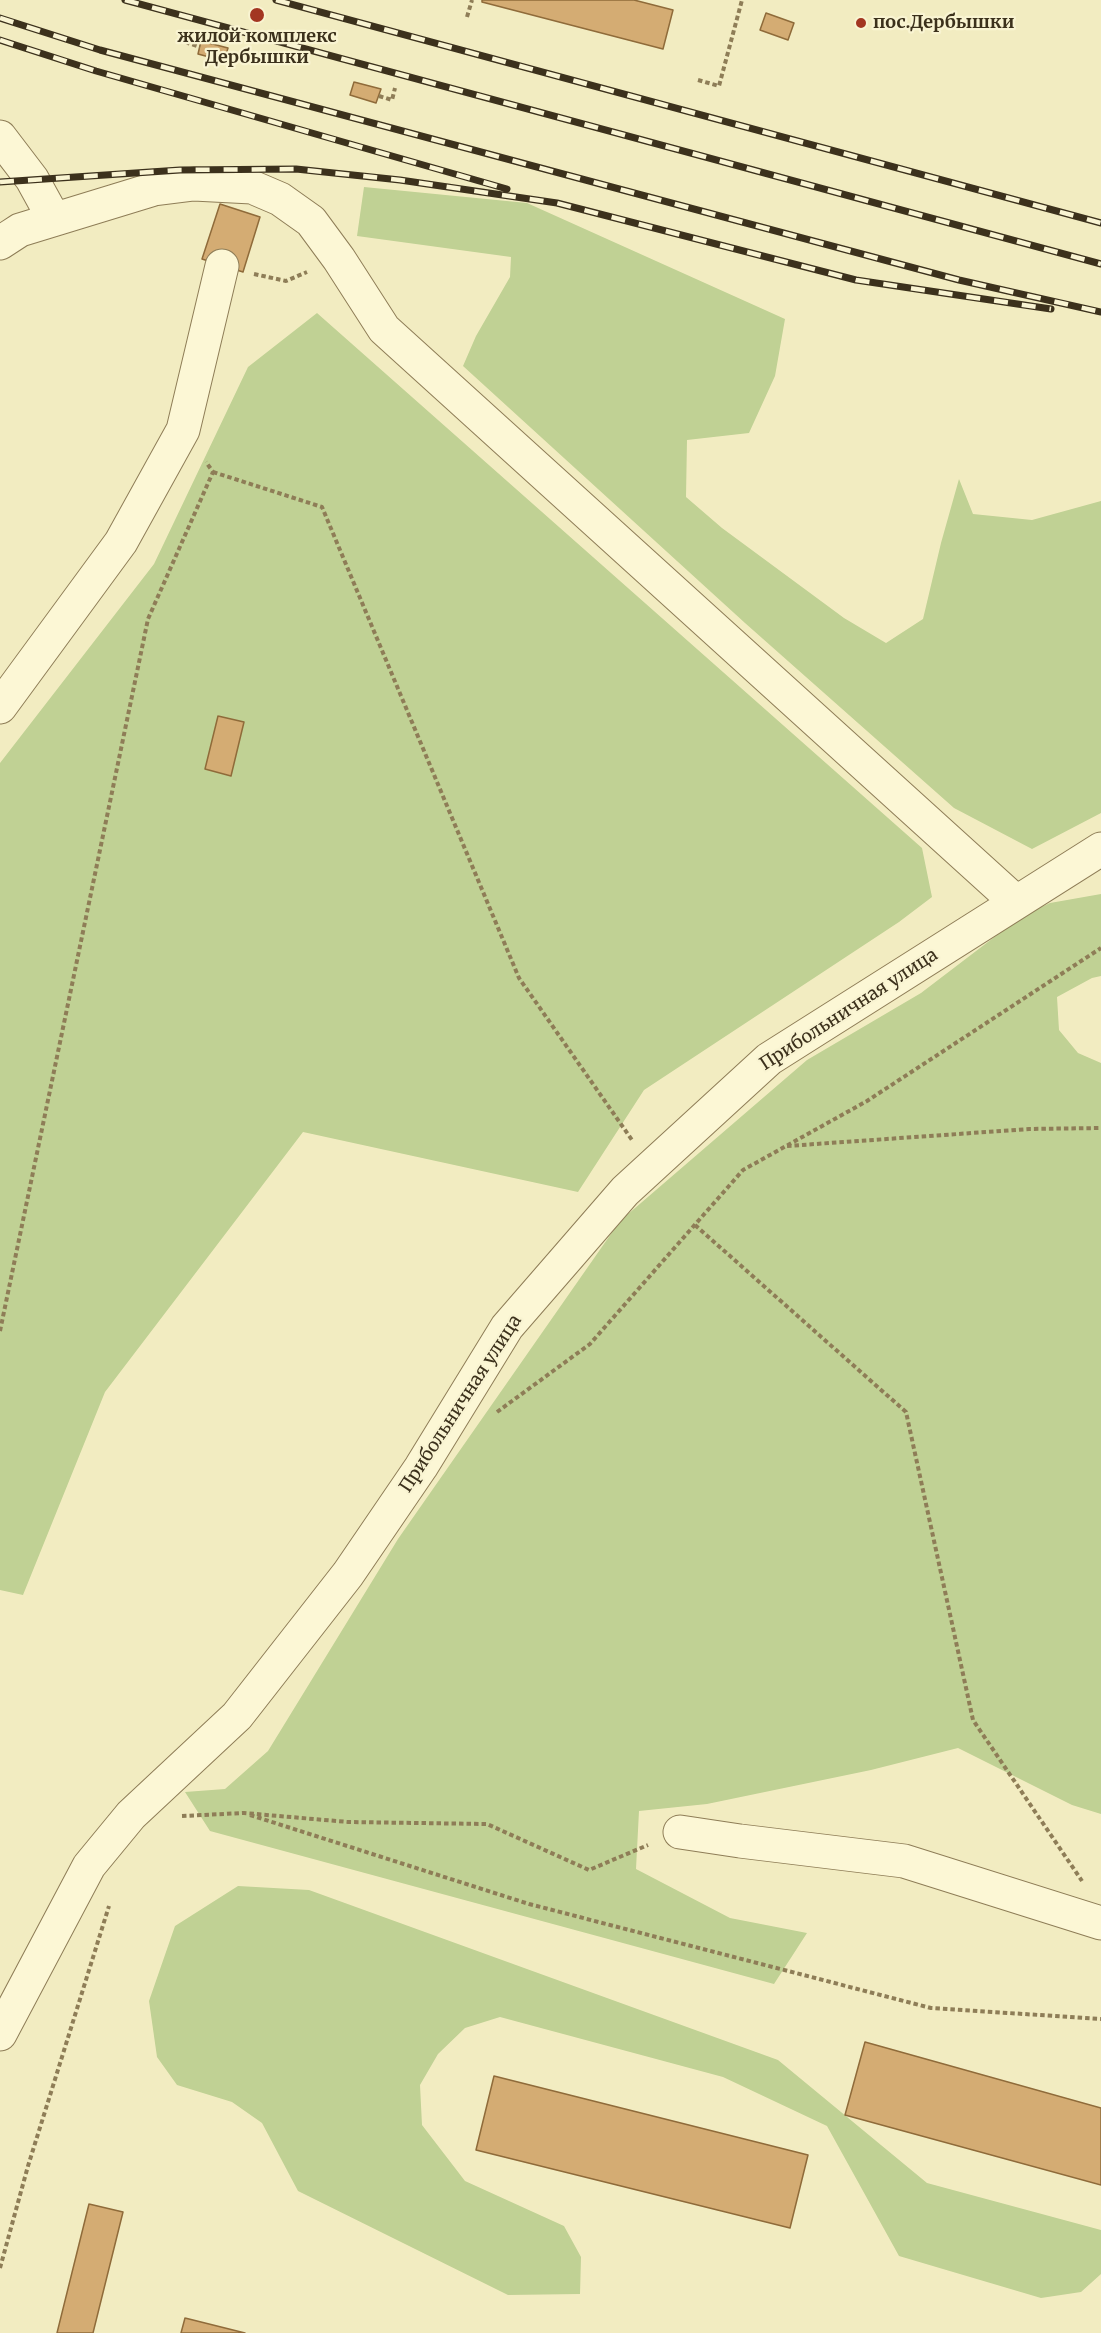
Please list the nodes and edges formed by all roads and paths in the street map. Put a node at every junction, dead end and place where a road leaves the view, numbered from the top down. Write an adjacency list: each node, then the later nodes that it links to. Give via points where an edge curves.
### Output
1 (472, 0): 3 (path)
2 (742, 0): 6 (path, via 719,86)
3 (467, 17)
4 (191, 33): 5 (path, via 188,43)
5 (200, 47)
6 (698, 80)
7 (395, 88): 8 (path, via 392,100)
8 (378, 96)
9 (0, 137): 10 (street, via 32,179)
10 (54, 219): 11 (street, via 20,230); 12 (street, via 154,189 194,184 252,187 280,199 311,221)
11 (0, 243)
12 (339, 260): 13 (path, via 286,281); 18 (street, via 384,329)
13 (222, 266): 14 (street)
14 (183, 430): 15 (path); 16 (street, via 122,542)
15 (213, 471): 22 (path, via 322,507 519,978); 24 (path, via 148,619)
16 (0, 707)
17 (1101, 849): 18 (street, Прибольничная улица)
18 (1016, 902): 22 (street, Прибольничная улица, via 769,1059)
19 (1101, 948): 21 (path, via 867,1101)
20 (1101, 1128): 21 (path, via 1029,1129)
21 (785, 1146): 23 (path, via 743,1170)
22 (651, 1168): 33 (street, Прибольничная улица, via 626,1191 507,1327 421,1467 348,1574 237,1716 131,1815 89,1866)
23 (695, 1225): 25 (path, via 590,1344); 29 (path, via 906,1412 973,1720)
24 (0, 1331)
25 (496, 1412)
26 (244, 1813): 27 (path); 28 (path, via 348,1822 487,1824 590,1870); 32 (path, via 529,1904 931,2008)
27 (179, 1816)
28 (680, 1832): 31 (street, via 904,1861)
29 (1088, 1889)
30 (111, 1900): 34 (path)
31 (1101, 1923)
32 (1101, 2019)
33 (0, 2034)
34 (0, 2268)

